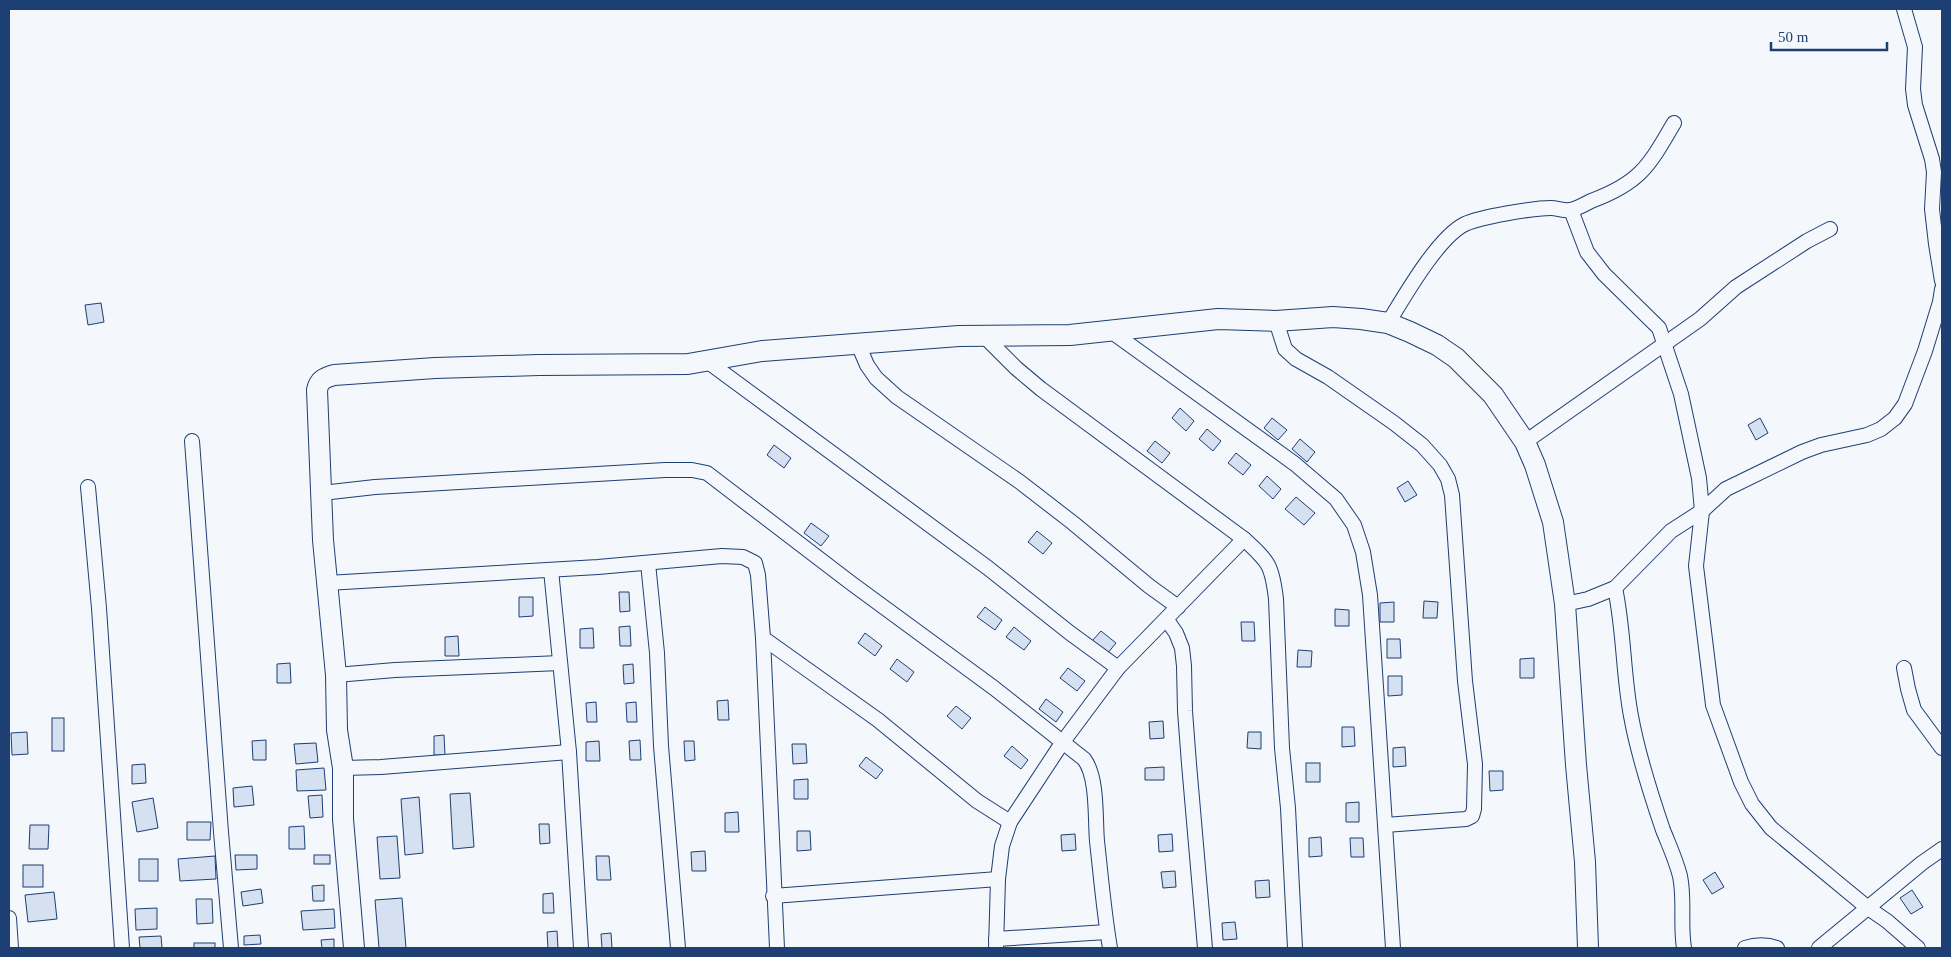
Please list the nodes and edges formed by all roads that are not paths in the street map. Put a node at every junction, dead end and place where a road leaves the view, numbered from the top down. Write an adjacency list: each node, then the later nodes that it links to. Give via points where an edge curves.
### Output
1 (1904, 9): 5 (street, via 1916,47 1914,97 1934,172 1932,209)
2 (1674, 123): 3 (street, via 1642,173 1607,196)
3 (1571, 210): 8 (street, via 1552,208 1465,224 1451,235 1419,274); 12 (street, via 1587,252 1604,274 1659,328)
4 (1830, 229): 12 (street, via 1736,287 1700,319)
5 (1942, 281)
6 (1942, 289): 18 (street, via 1925,351 1905,404 1895,418 1867,435 1821,445 1776,464 1726,489)
7 (1276, 320): 8 (street, via 1333,318); 9 (street, via 1218,319); 37 (street, via 1285,349 1296,359 1328,377 1422,445 1440,465 1452,495 1465,680 1475,764 1474,809 1472,816 1466,819)
8 (1388, 323): 15 (street, via 1437,345 1456,358 1493,395)
9 (1112, 332): 10 (street); 37 (street, via 1295,464 1336,499 1354,525 1363,552 1370,595)
10 (983, 336): 11 (street); 19 (street, via 1041,389)
11 (858, 344): 13 (street, via 762,351); 25 (street, via 876,378 897,397 1020,482)
12 (1663, 345): 15 (street); 18 (street, via 1680,394 1699,478)
13 (707, 361): 17 (street, via 663,365 435,368 324,378 318,382 317,390); 29 (street)
14 (192, 441): 47 (street)
15 (1525, 442): 24 (street, via 1553,522)
16 (88, 487): 46 (street)
17 (322, 493): 22 (street); 32 (street, via 665,470 706,473 994,688)
18 (1702, 511): 23 (street, via 1671,531); 41 (street, via 1696,566 1713,706 1741,782 1752,804 1771,828)
19 (1244, 539): 25 (street); 54 (street, via 1269,563 1274,580)
20 (648, 563): 21 (street); 27 (street, via 722,556 743,557 755,563); 50 (street)
21 (551, 570): 22 (street); 28 (street)
22 (326, 583): 31 (street)
23 (1615, 588): 24 (street); 57 (street, via 1636,740 1680,876)
24 (1565, 604): 56 (street, via 1585,862)
25 (1178, 607): 26 (street)
26 (1166, 620): 29 (street); 53 (street, via 1182,648)
27 (763, 638): 36 (street, via 878,720 977,801); 40 (street)
28 (560, 663): 31 (street); 34 (street)
29 (1118, 668): 32 (street)
30 (1904, 668): 33 (street, via 1914,710)
31 (336, 675): 35 (street, via 337,730)
32 (1062, 743): 36 (street); 43 (street, via 1084,758 1090,769)
33 (1942, 748)
34 (569, 752): 35 (street); 49 (street)
35 (343, 768): 48 (street, via 343,819)
36 (1010, 822): 39 (street, via 1002,846)
37 (1385, 825): 55 (street)
38 (1942, 849): 41 (street)
39 (998, 879): 40 (street); 44 (street)
40 (773, 896): 51 (street)
41 (1868, 908): 60 (street); 61 (street)
42 (9, 918): 45 (street)
43 (1107, 932): 44 (street); 52 (street)
44 (996, 943)
45 (11, 948)
46 (122, 948)
47 (231, 948)
48 (354, 948)
49 (581, 948)
50 (678, 948)
51 (777, 948)
52 (1110, 948)
53 (1205, 948)
54 (1295, 948)
55 (1393, 948)
56 (1588, 948)
57 (1684, 948)
58 (1746, 948): 59 (street, via 1756,945)
59 (1777, 948)
60 (1819, 948)
61 (1918, 948)

